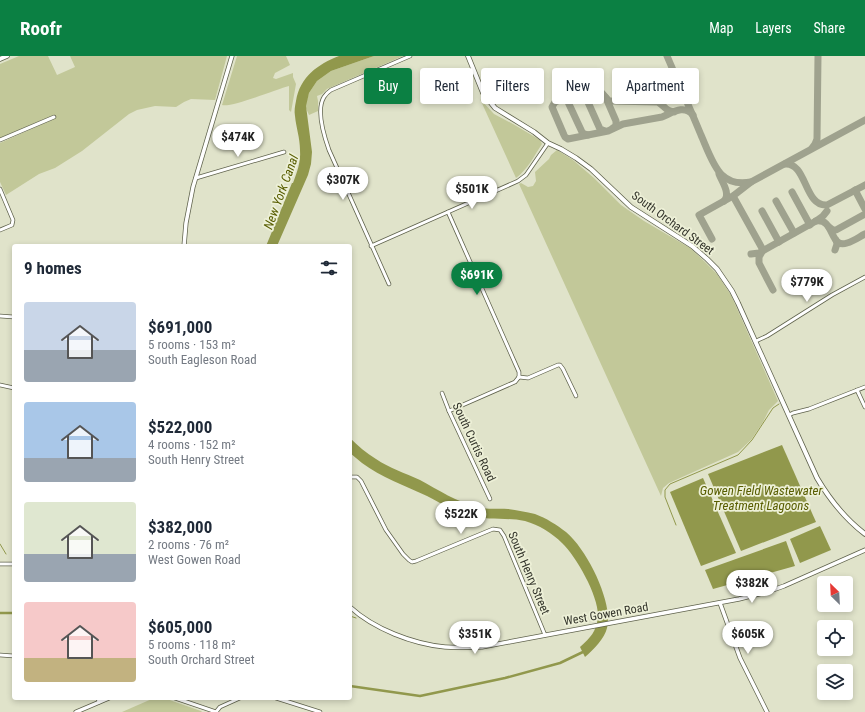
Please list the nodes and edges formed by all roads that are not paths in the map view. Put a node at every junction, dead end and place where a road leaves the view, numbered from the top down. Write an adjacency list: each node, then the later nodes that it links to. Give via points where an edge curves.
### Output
1 (7, 56): 5 (main road)
2 (232, 56): 10 (street)
3 (410, 56): 15 (street, via 331,90 323,98 320,111 325,140)
4 (468, 56): 8 (main road, South Orchard Street, via 484,93 495,108)
5 (0, 59)
6 (54, 117): 7 (street)
7 (0, 140)
8 (548, 143): 12 (street, via 526,175 518,181); 20 (main road, South Orchard Street, via 576,158 631,207 682,239 708,259 732,291)
9 (284, 152): 10 (street)
10 (196, 178): 14 (street, via 187,216)
11 (0, 189): 13 (street, via 13,219 12,225)
12 (448, 212): 15 (street); 21 (street)
13 (0, 230)
14 (184, 244)
15 (371, 246): 17 (street)
16 (865, 277): 20 (street)
17 (389, 284)
18 (0, 316): 19 (street)
19 (12, 317)
20 (756, 341): 30 (main road, South Orchard Street)
21 (519, 377): 27 (street, via 528,378 558,365 563,369); 29 (street, via 515,382)
22 (0, 385): 24 (street)
23 (865, 387): 25 (street)
24 (12, 388)
25 (857, 390): 28 (street); 30 (street)
26 (442, 393): 29 (street, South Curtis Road)
27 (576, 396)
28 (865, 407)
29 (449, 411): 32 (street, South Curtis Road)
30 (789, 415): 33 (main road, South Orchard Street, via 826,493)
31 (352, 477): 39 (street, South Henry Street, via 357,477 361,481 386,530 412,562 493,529 500,530)
32 (490, 499)
33 (865, 534)
34 (865, 550): 37 (street, West Gowen Road, via 784,586)
35 (0, 564): 36 (street)
36 (12, 564)
37 (720, 603): 39 (street, West Gowen Road); 49 (street, via 740,658)
38 (352, 610): 39 (street, West Gowen Road, via 392,633 445,647 482,647)
39 (545, 635)
40 (0, 655): 41 (street)
41 (12, 656)
42 (98, 700): 46 (street)
43 (181, 700): 47 (street)
44 (236, 700): 47 (street, via 220,707)
45 (282, 700): 48 (street)
46 (76, 712)
47 (216, 712)
48 (320, 712)
49 (767, 712)

